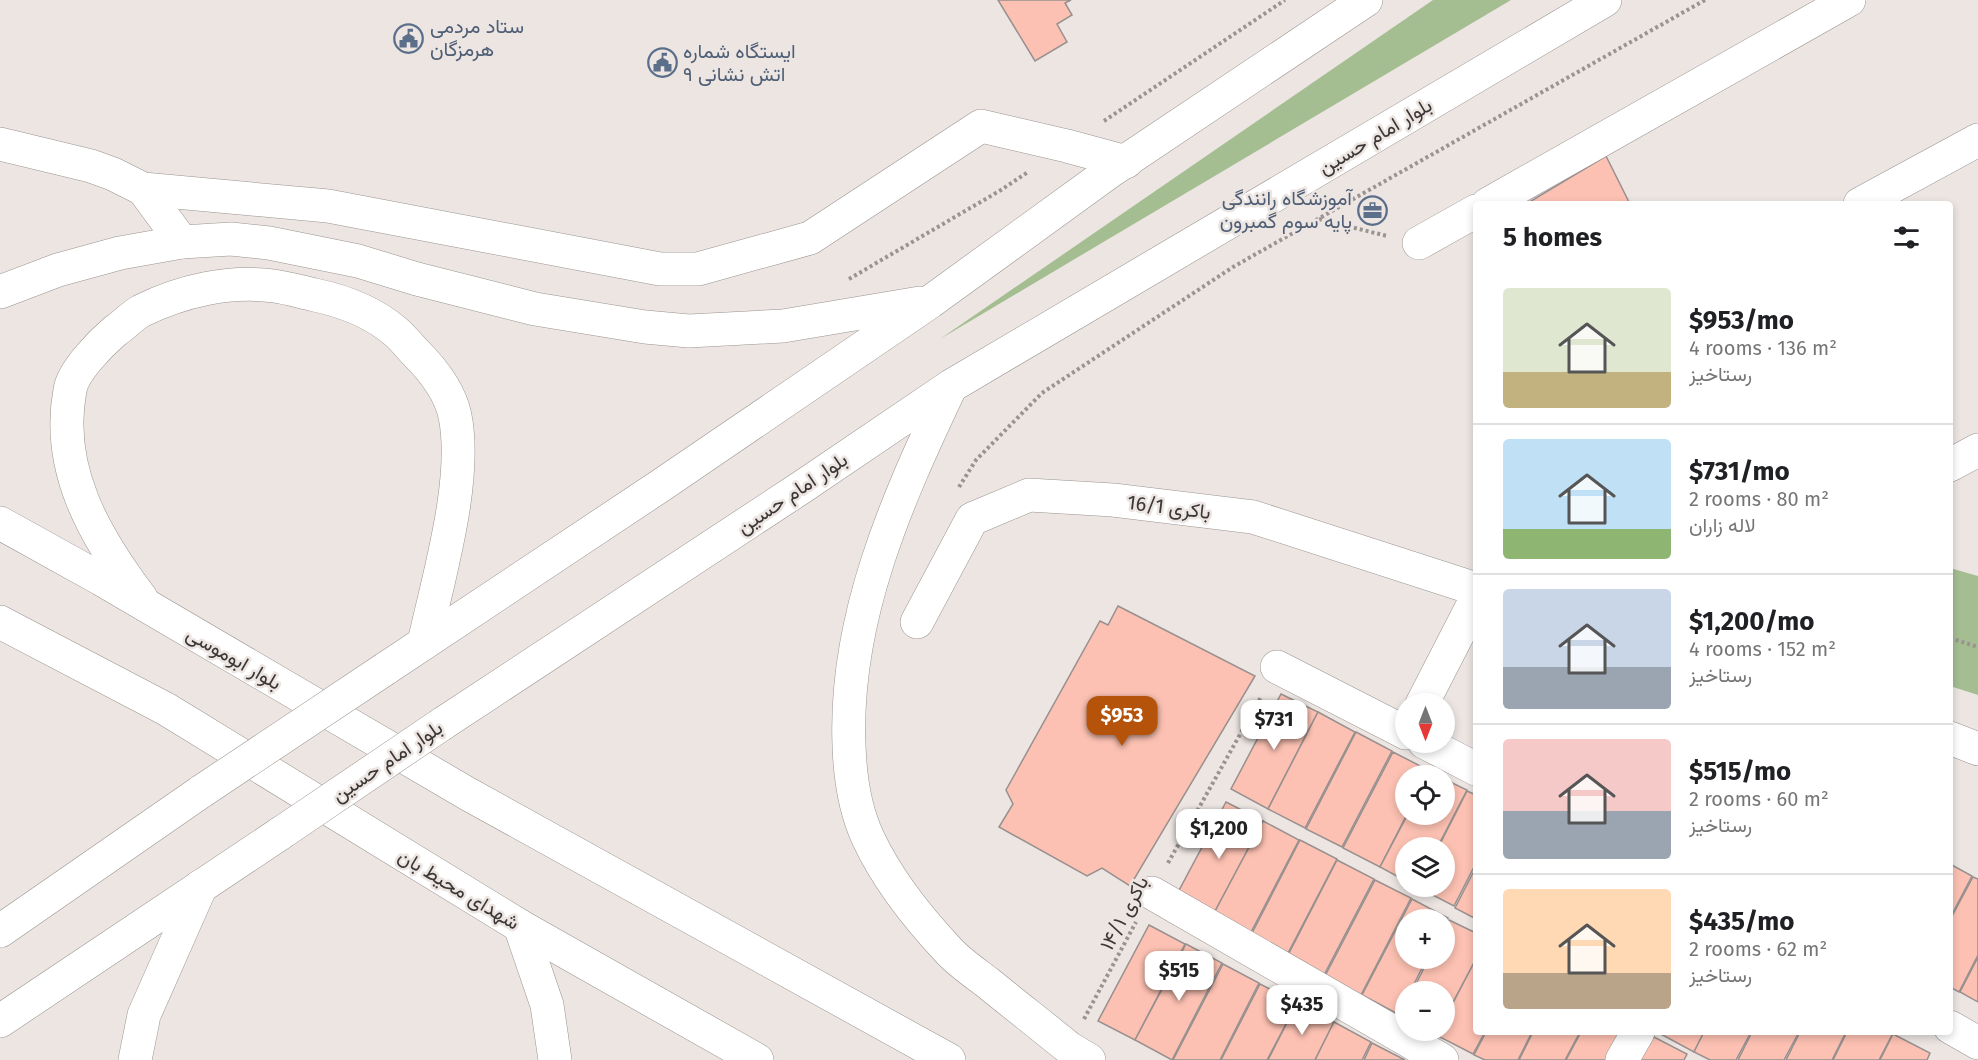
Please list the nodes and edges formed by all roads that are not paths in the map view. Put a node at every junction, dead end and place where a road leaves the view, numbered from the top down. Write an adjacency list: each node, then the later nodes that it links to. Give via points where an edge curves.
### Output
1 (1366, 0): 6 (main road)
2 (1605, 0): 15 (main road, بلوار امام حسین)
3 (1849, 0): 8 (main road)
4 (1978, 140): 9 (main road)
5 (0, 144): 7 (main road, via 91,166)
6 (1126, 162): 7 (main road, via 981,126 810,238 698,269 660,269 328,206); 14 (main road)
7 (143, 189): 11 (main road)
8 (1493, 201)
9 (1866, 201)
10 (1473, 213): 12 (main road)
11 (182, 242): 13 (main road, via 58,270); 14 (main road, via 231,239 269,243 358,261 535,309 688,331 783,326)
12 (1419, 243)
13 (0, 292)
14 (930, 302): 24 (main road)
15 (951, 386): 32 (main road, بلوار امام حسین, bridge); 40 (main road, via 884,538 860,625 849,695 854,797 867,837 895,885 950,953)
16 (1978, 450): 17 (main road)
17 (1953, 463)
18 (0, 523): 21 (main road, بلوار ابوموسی)
19 (1473, 588): 23 (main road, باکری 16/1, via 1253,517 1113,500 1029,495 972,519)
20 (1473, 605): 26 (main road)
21 (149, 609): 24 (main road, via 98,537 84,506 70,460 70,388 105,340 139,312 189,292 232,285 273,286 338,300 396,331 431,367 454,414 458,451 452,514); 44 (main road, بلوار ابوموسی, via 468,794)
22 (0, 622): 34 (main road, شهدای محیط بان, via 166,709)
23 (917, 622)
24 (424, 643): 35 (main road, bridge)
25 (1277, 667): 27 (main road)
26 (1428, 693)
27 (1395, 727)
28 (1953, 739): 29 (main road)
29 (1978, 749)
30 (1445, 753): 31 (main road)
31 (1473, 767)
32 (201, 886): 36 (main road, بلوار امام حسین); 41 (main road, via 144,1015)
33 (1152, 892): 45 (main road)
34 (520, 926): 42 (main road, via 547,1005); 43 (main road, شهدای محیط بان)
35 (0, 931)
36 (0, 1021)
37 (1953, 1029): 39 (main road)
38 (1636, 1035): 46 (main road)
39 (1978, 1043)
40 (1079, 1054)
41 (135, 1060)
42 (555, 1060)
43 (758, 1060)
44 (949, 1060)
45 (1442, 1060)
46 (1622, 1060)

